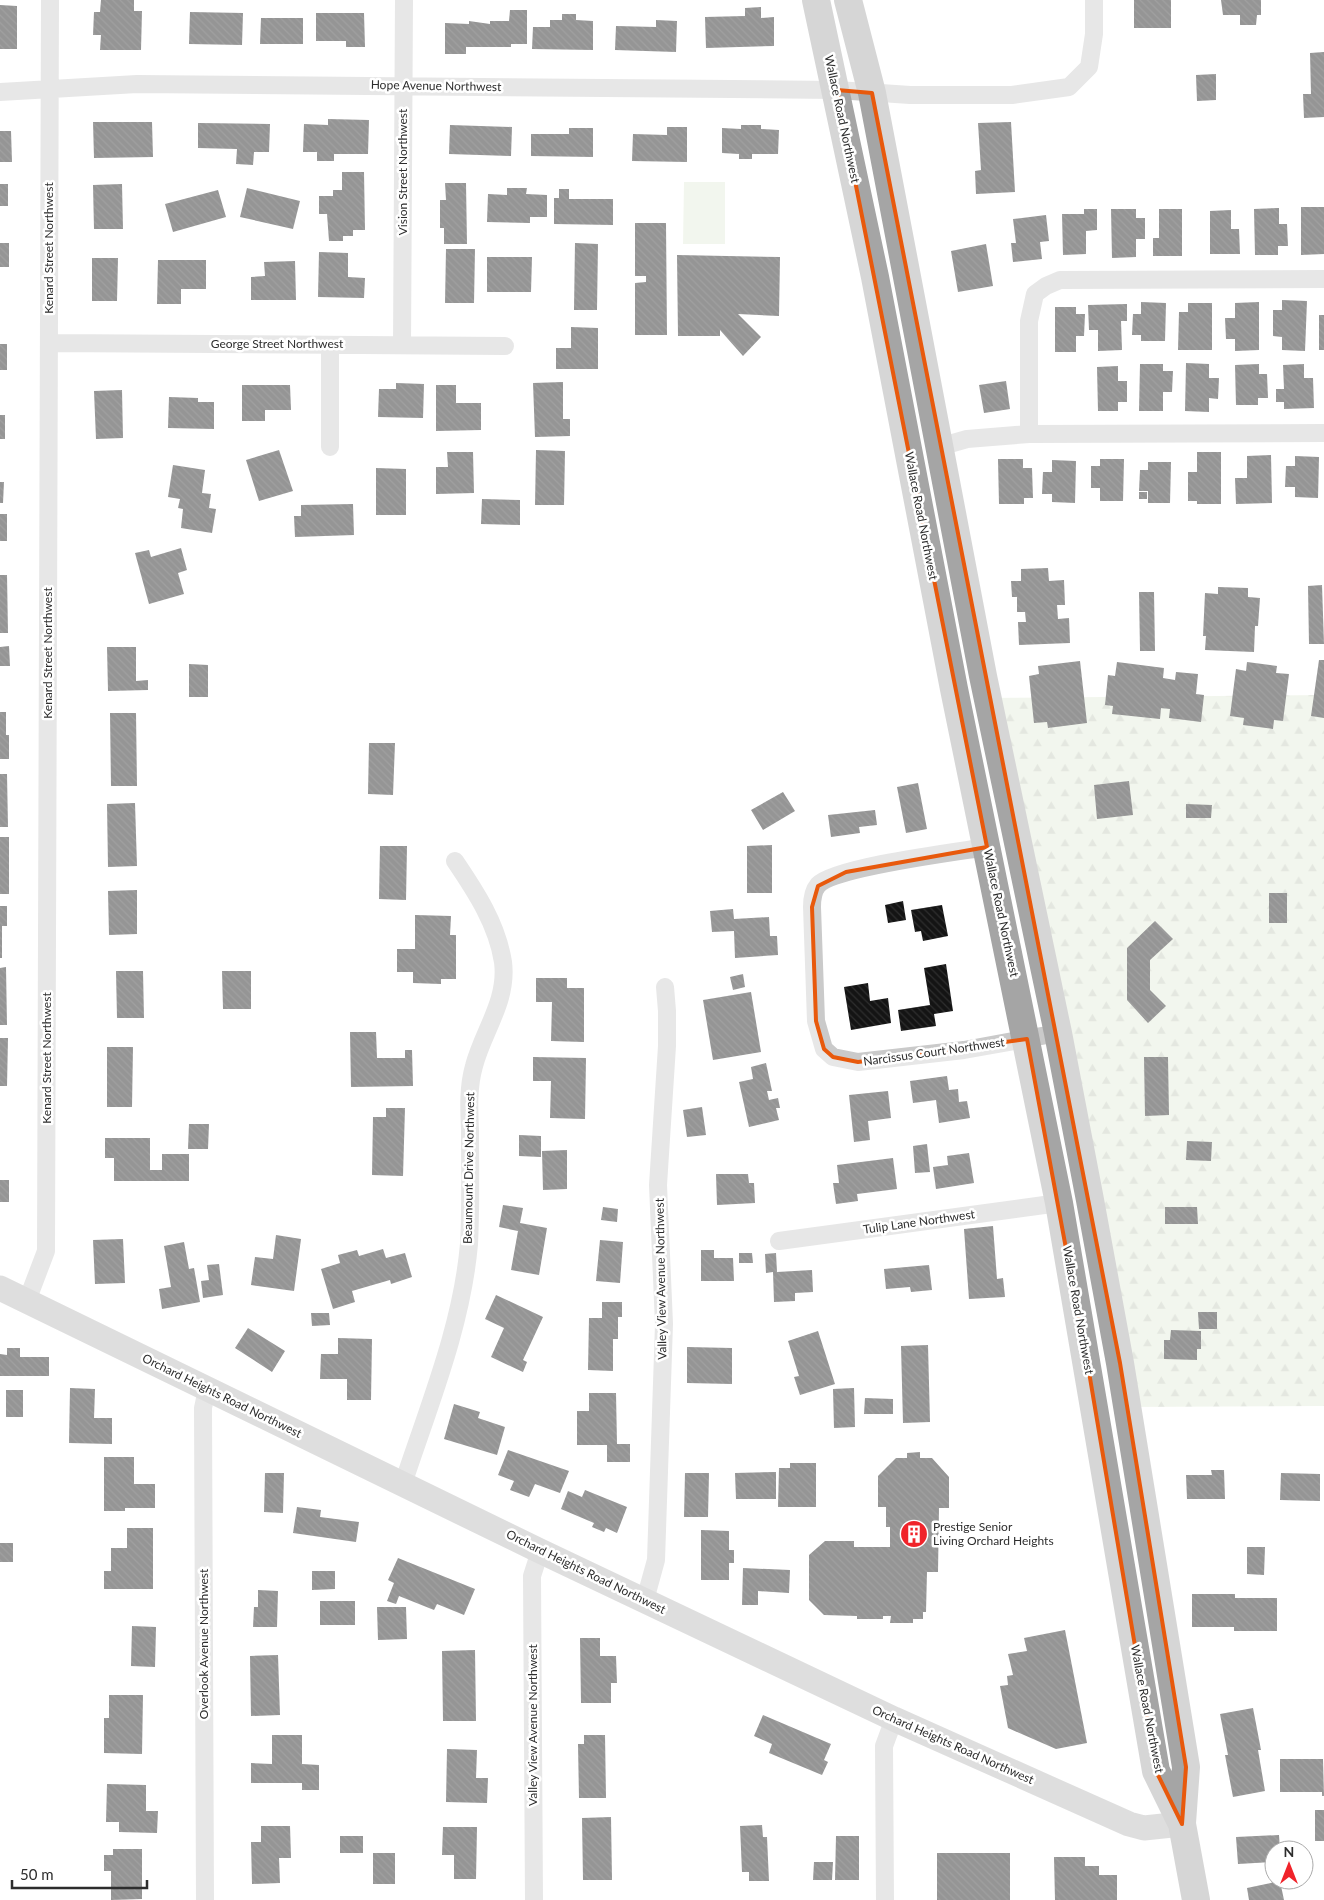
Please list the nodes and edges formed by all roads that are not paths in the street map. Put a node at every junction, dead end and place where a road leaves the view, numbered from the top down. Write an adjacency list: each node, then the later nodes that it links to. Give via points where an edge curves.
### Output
1 (50, 0): 7 (street, Kenard Street Northwest)
2 (404, 0): 6 (street, Vision Street Northwest)
3 (816, 0): 8 (main road, Wallace Road Northwest)
4 (848, 0): 10 (main road, Wallace Road Northwest)
5 (1094, 0): 10 (street, Hope Avenue Northwest, via 1094,34 1089,67 1069,87 1012,95)
6 (404, 86): 7 (street, Hope Avenue Northwest, via 137,84); 8 (street, Hope Avenue Northwest); 14 (street, Vision Street Northwest)
7 (50, 90): 9 (street, Hope Avenue Northwest); 12 (street, Kenard Street Northwest)
8 (837, 90): 10 (street, Hope Avenue Northwest); 20 (main road, Wallace Road Northwest)
9 (0, 92)
10 (872, 94): 19 (main road, Wallace Road Northwest)
11 (1324, 279): 17 (street, via 1060,280 1046,286 1035,294 1029,321)
12 (49, 343): 13 (street, George Street Northwest); 30 (street, Kenard Street Northwest, via 46,1251)
13 (330, 345): 14 (street, George Street Northwest); 18 (street)
14 (402, 345): 15 (street, George Street Northwest)
15 (506, 346)
16 (1324, 433): 17 (street)
17 (1029, 434): 19 (street, via 967,439)
18 (330, 446)
19 (939, 447): 21 (main road, Wallace Road Northwest)
20 (928, 553): 21 (main road, via 942,557 946,563 964,656 972,678); 22 (main road, Wallace Road Northwest)
21 (991, 710): 25 (main road, Wallace Road Northwest)
22 (987, 847): 26 (main road, Wallace Road Northwest); 26 (street, Narcissus Court Northwest, via 846,872 818,886 812,907 814,992 819,1036 824,1049 832,1056 858,1062)
23 (455, 860): 32 (street, Beaumount Drive Northwest, via 475,890 499,942 503,964 502,987 497,1010 474,1066 469,1096 469,1244 456,1322)
24 (664, 987): 34 (street, Valley View Avenue Northwest, via 667,1046 658,1185 663,1352 656,1560)
25 (1058, 1033): 26 (street, Narcissus Court Northwest); 36 (main road, Wallace Road Northwest, via 1120,1363 1186,1767)
26 (1027, 1040): 27 (main road, Wallace Road Northwest)
27 (1059, 1203): 28 (street, Tulip Lane Northwest); 36 (main road, Wallace Road Northwest, via 1156,1771)
28 (779, 1241)
29 (0, 1288): 30 (main road, Orchard Heights Road Northwest)
30 (27, 1302): 31 (main road, Orchard Heights Road Northwest)
31 (207, 1389): 32 (main road, Orchard Heights Road Northwest); 37 (street, Overlook Avenue Northwest, via 203,1408)
32 (404, 1484): 33 (main road, Orchard Heights Road Northwest)
33 (540, 1551): 34 (main road, Orchard Heights Road Northwest); 38 (street, Valley View Avenue Northwest, via 532,1576)
34 (645, 1600): 35 (main road, Orchard Heights Road Northwest)
35 (894, 1719): 36 (main road, Orchard Heights Road Northwest, via 1129,1824 1144,1828); 39 (street, via 884,1746)
36 (1182, 1824): 40 (main road, Wallace Road Northwest)
37 (204, 1900)
38 (534, 1900)
39 (885, 1900)
40 (1196, 1900)

